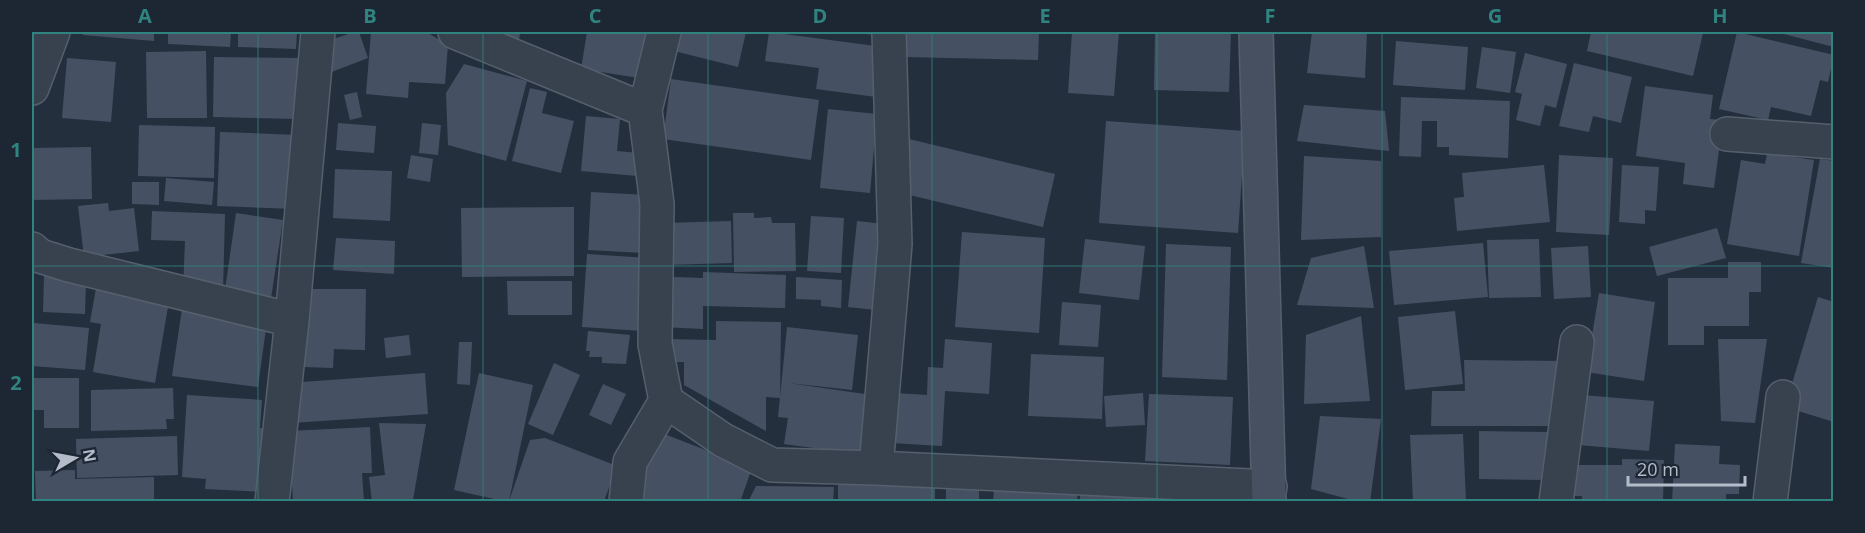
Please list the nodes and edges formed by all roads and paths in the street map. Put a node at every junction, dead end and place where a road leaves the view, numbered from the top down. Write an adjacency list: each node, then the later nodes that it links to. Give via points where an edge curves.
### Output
1 (53, 32): 7 (street)
2 (318, 32): 12 (street)
3 (455, 32): 8 (street)
4 (664, 32): 8 (street)
5 (889, 32): 16 (street, via 895,244)
6 (1256, 32): 17 (street)
7 (32, 88)
8 (645, 110): 15 (street, via 657,204 655,344)
9 (1727, 134): 10 (street)
10 (1833, 142)
11 (32, 249): 12 (street, via 40,256 69,265)
12 (292, 320): 18 (street)
13 (1577, 342): 20 (street)
14 (1783, 397): 21 (street)
15 (666, 401): 16 (street, via 723,440 772,465); 19 (street, via 630,462)
16 (876, 468): 17 (street)
17 (1270, 494)
18 (272, 501)
19 (626, 501)
20 (1556, 501)
21 (1770, 501)

